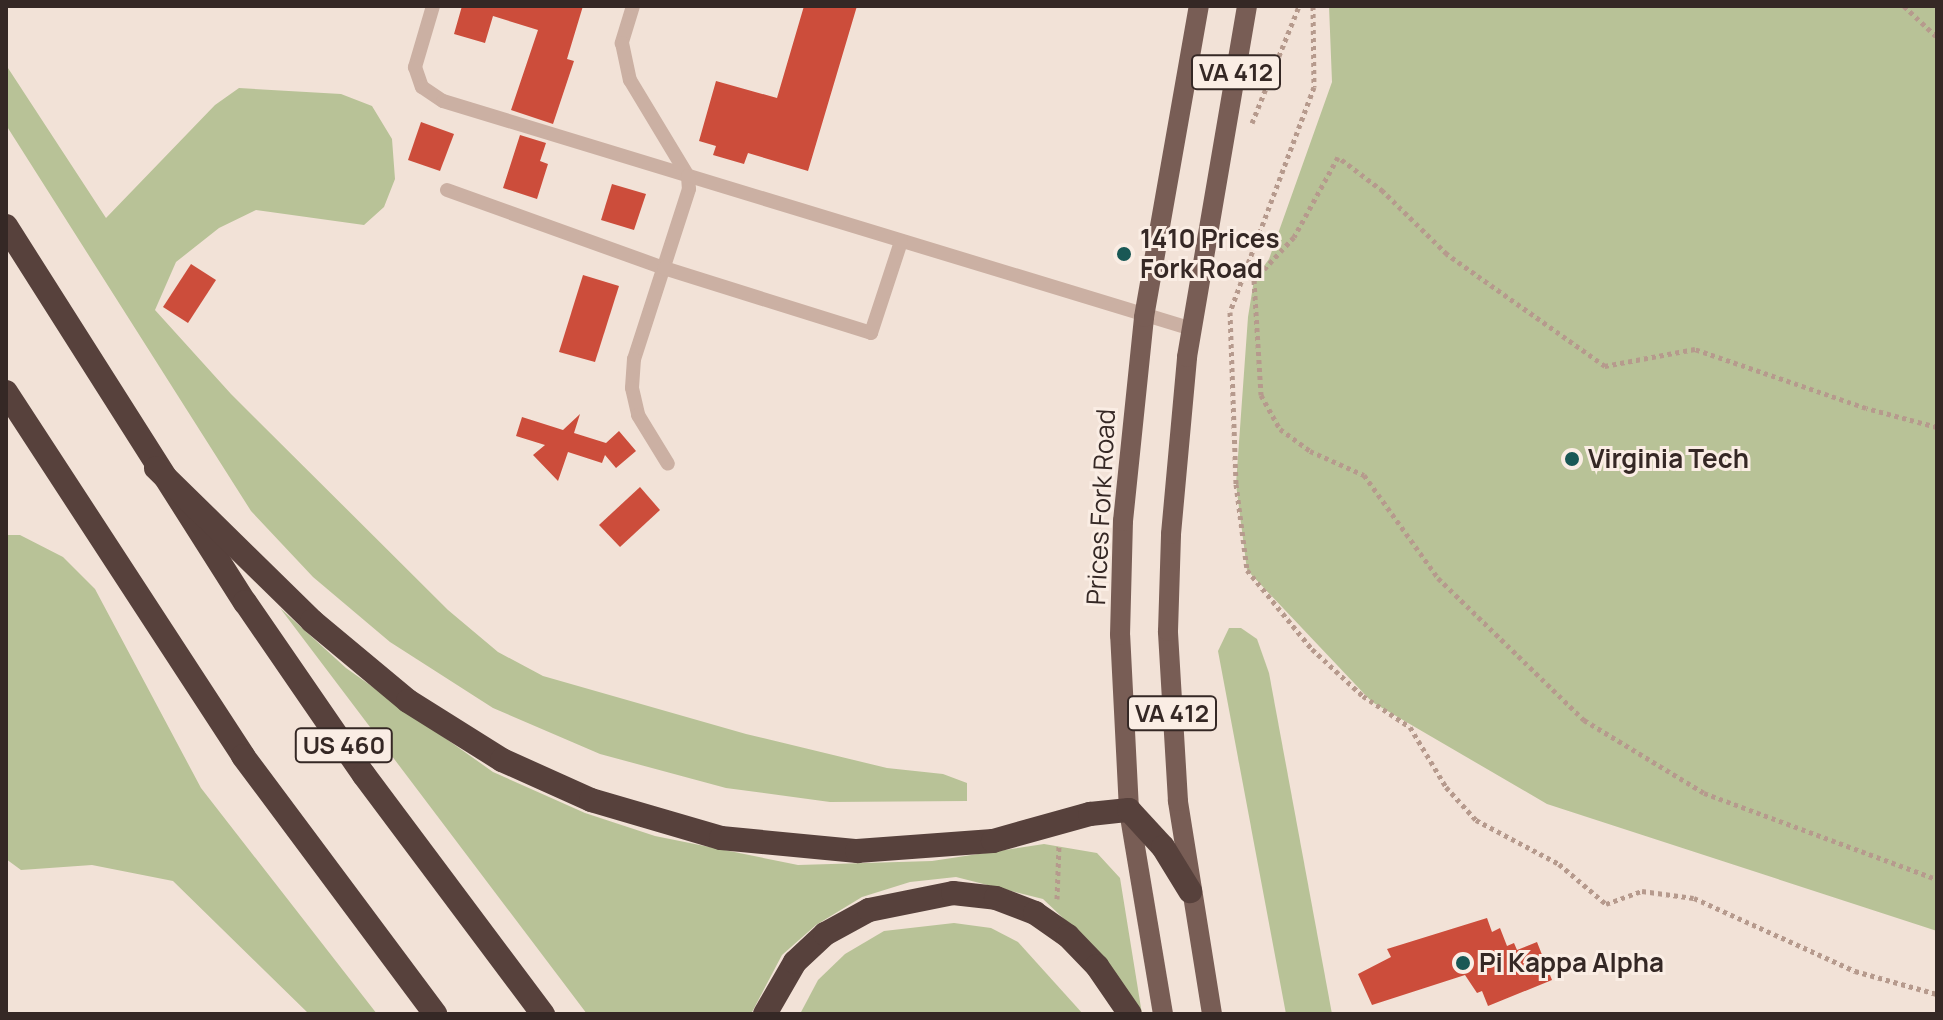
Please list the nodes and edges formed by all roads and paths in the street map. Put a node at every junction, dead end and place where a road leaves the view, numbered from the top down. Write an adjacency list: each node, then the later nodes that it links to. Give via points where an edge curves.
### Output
1 (433, 6): 10 (lane, via 415,67 422,87 443,101)
2 (633, 6): 10 (lane, via 622,43 630,80)
3 (1199, 6): 17 (main road, Prices Fork Road / VA 412)
4 (1247, 6): 18 (main road, VA 412)
5 (1299, 6): 9 (path)
6 (1313, 6): 16 (path, via 1314,87)
7 (1904, 6): 8 (path)
8 (1937, 37)
9 (1251, 127)
10 (688, 176): 13 (lane); 14 (lane, via 689,189)
11 (447, 190): 14 (lane)
12 (6, 226): 22 (highway, US 460)
13 (901, 242): 14 (lane, via 871,333); 17 (lane)
14 (664, 268): 21 (lane, via 634,359 632,388 638,415)
15 (1217, 308): 16 (path)
16 (1230, 312): 28 (path, via 1236,484 1247,570 1312,649 1363,696 1410,727 1466,811 1559,864 1606,904 1642,891 1694,898 1855,971)
17 (1144, 317): 18 (lane); 23 (main road, Prices Fork Road / VA 412, via 1130,426 1122,564 1120,649)
18 (1192, 329): 26 (main road, VA 412, via 1174,484 1168,631 1178,801)
19 (6, 392): 29 (highway, US 460, via 243,756)
20 (1937, 427): 25 (path, via 1695,349 1605,366 1447,254 1383,191 1338,157 1294,237 1254,280 1261,395 1280,429 1310,451 1364,475 1438,578 1584,720 1704,793)
21 (668, 464)
22 (156, 468): 23 (highway, via 312,621 408,701 502,760 591,800 721,838 857,851 993,841 1090,814); 30 (highway, US 460, via 364,775)
23 (1129, 810): 26 (highway, via 1163,847); 33 (main road, Prices Fork Road / VA 412)
24 (1059, 845): 27 (path)
25 (1937, 879)
26 (1190, 891): 34 (main road, VA 412)
27 (1056, 912)
28 (1937, 994)
29 (435, 1014)
30 (543, 1014)
31 (765, 1014): 32 (highway, via 795,962 825,934 869,910 953,893 996,898 1035,913 1097,966)
32 (1130, 1014)
33 (1163, 1014)
34 (1212, 1014)

